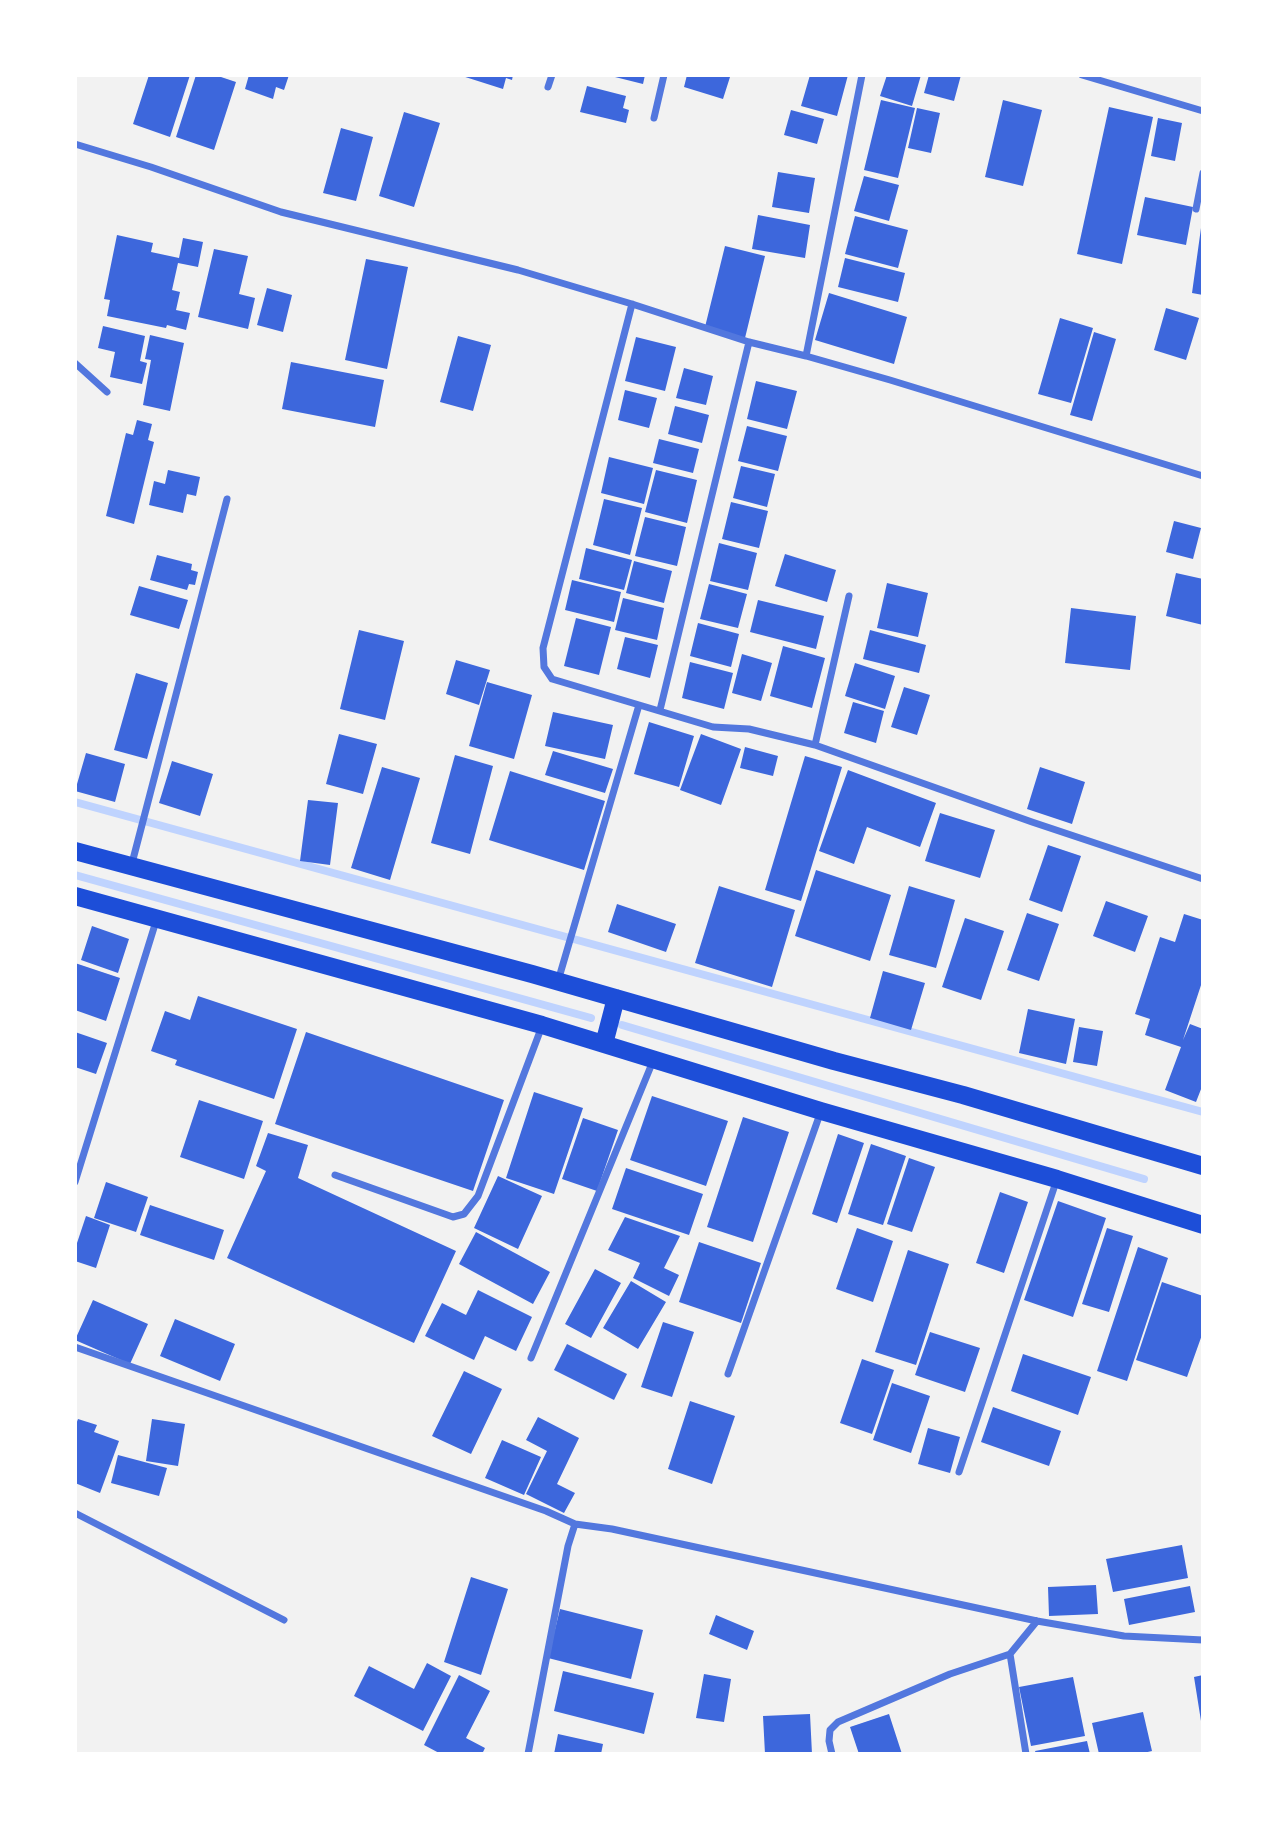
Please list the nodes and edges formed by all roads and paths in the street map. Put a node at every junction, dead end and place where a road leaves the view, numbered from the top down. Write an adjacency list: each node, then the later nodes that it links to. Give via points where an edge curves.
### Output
1 (552, 75): 5 (street)
2 (664, 75): 7 (street)
3 (862, 75): 13 (street)
4 (1082, 75): 6 (street)
5 (548, 87)
6 (1203, 111)
7 (654, 118)
8 (75, 144): 11 (street, via 281,212 518,270)
9 (1203, 173): 10 (street)
10 (1196, 209)
11 (632, 304): 12 (street); 19 (street, via 542,659 552,679)
12 (749, 342): 13 (street); 20 (street)
13 (806, 356): 16 (street)
14 (75, 363): 15 (street)
15 (107, 392)
16 (1203, 476)
17 (227, 499): 23 (street)
18 (849, 596): 21 (street)
19 (639, 705): 20 (street); 27 (street)
20 (660, 710): 21 (street, via 713,727 749,729)
21 (815, 745): 24 (street)
22 (75, 851): 23 (main road)
23 (131, 867): 27 (main road)
24 (1203, 879)
25 (75, 896): 26 (main road)
26 (157, 917): 29 (main road); 36 (street)
27 (558, 982): 28 (main road)
28 (616, 998): 30 (main road); 33 (main road)
29 (542, 1025): 30 (main road); 34 (street, via 478,1196 464,1214 453,1217)
30 (604, 1044): 31 (main road)
31 (654, 1060): 32 (main road); 39 (street)
32 (821, 1111): 35 (main road); 40 (street)
33 (1203, 1166)
34 (335, 1175)
35 (1057, 1179): 37 (main road); 41 (street)
36 (75, 1182)
37 (1203, 1225)
38 (75, 1347): 43 (street)
39 (531, 1358)
40 (728, 1374)
41 (959, 1472)
42 (75, 1514): 44 (street)
43 (575, 1524): 45 (street); 48 (street)
44 (284, 1620)
45 (1037, 1621): 46 (street, via 1124,1636); 47 (street)
46 (1203, 1640)
47 (1010, 1654): 49 (street, via 838,1722 830,1730); 50 (street)
48 (528, 1754)
49 (832, 1754)
50 (1026, 1754)

